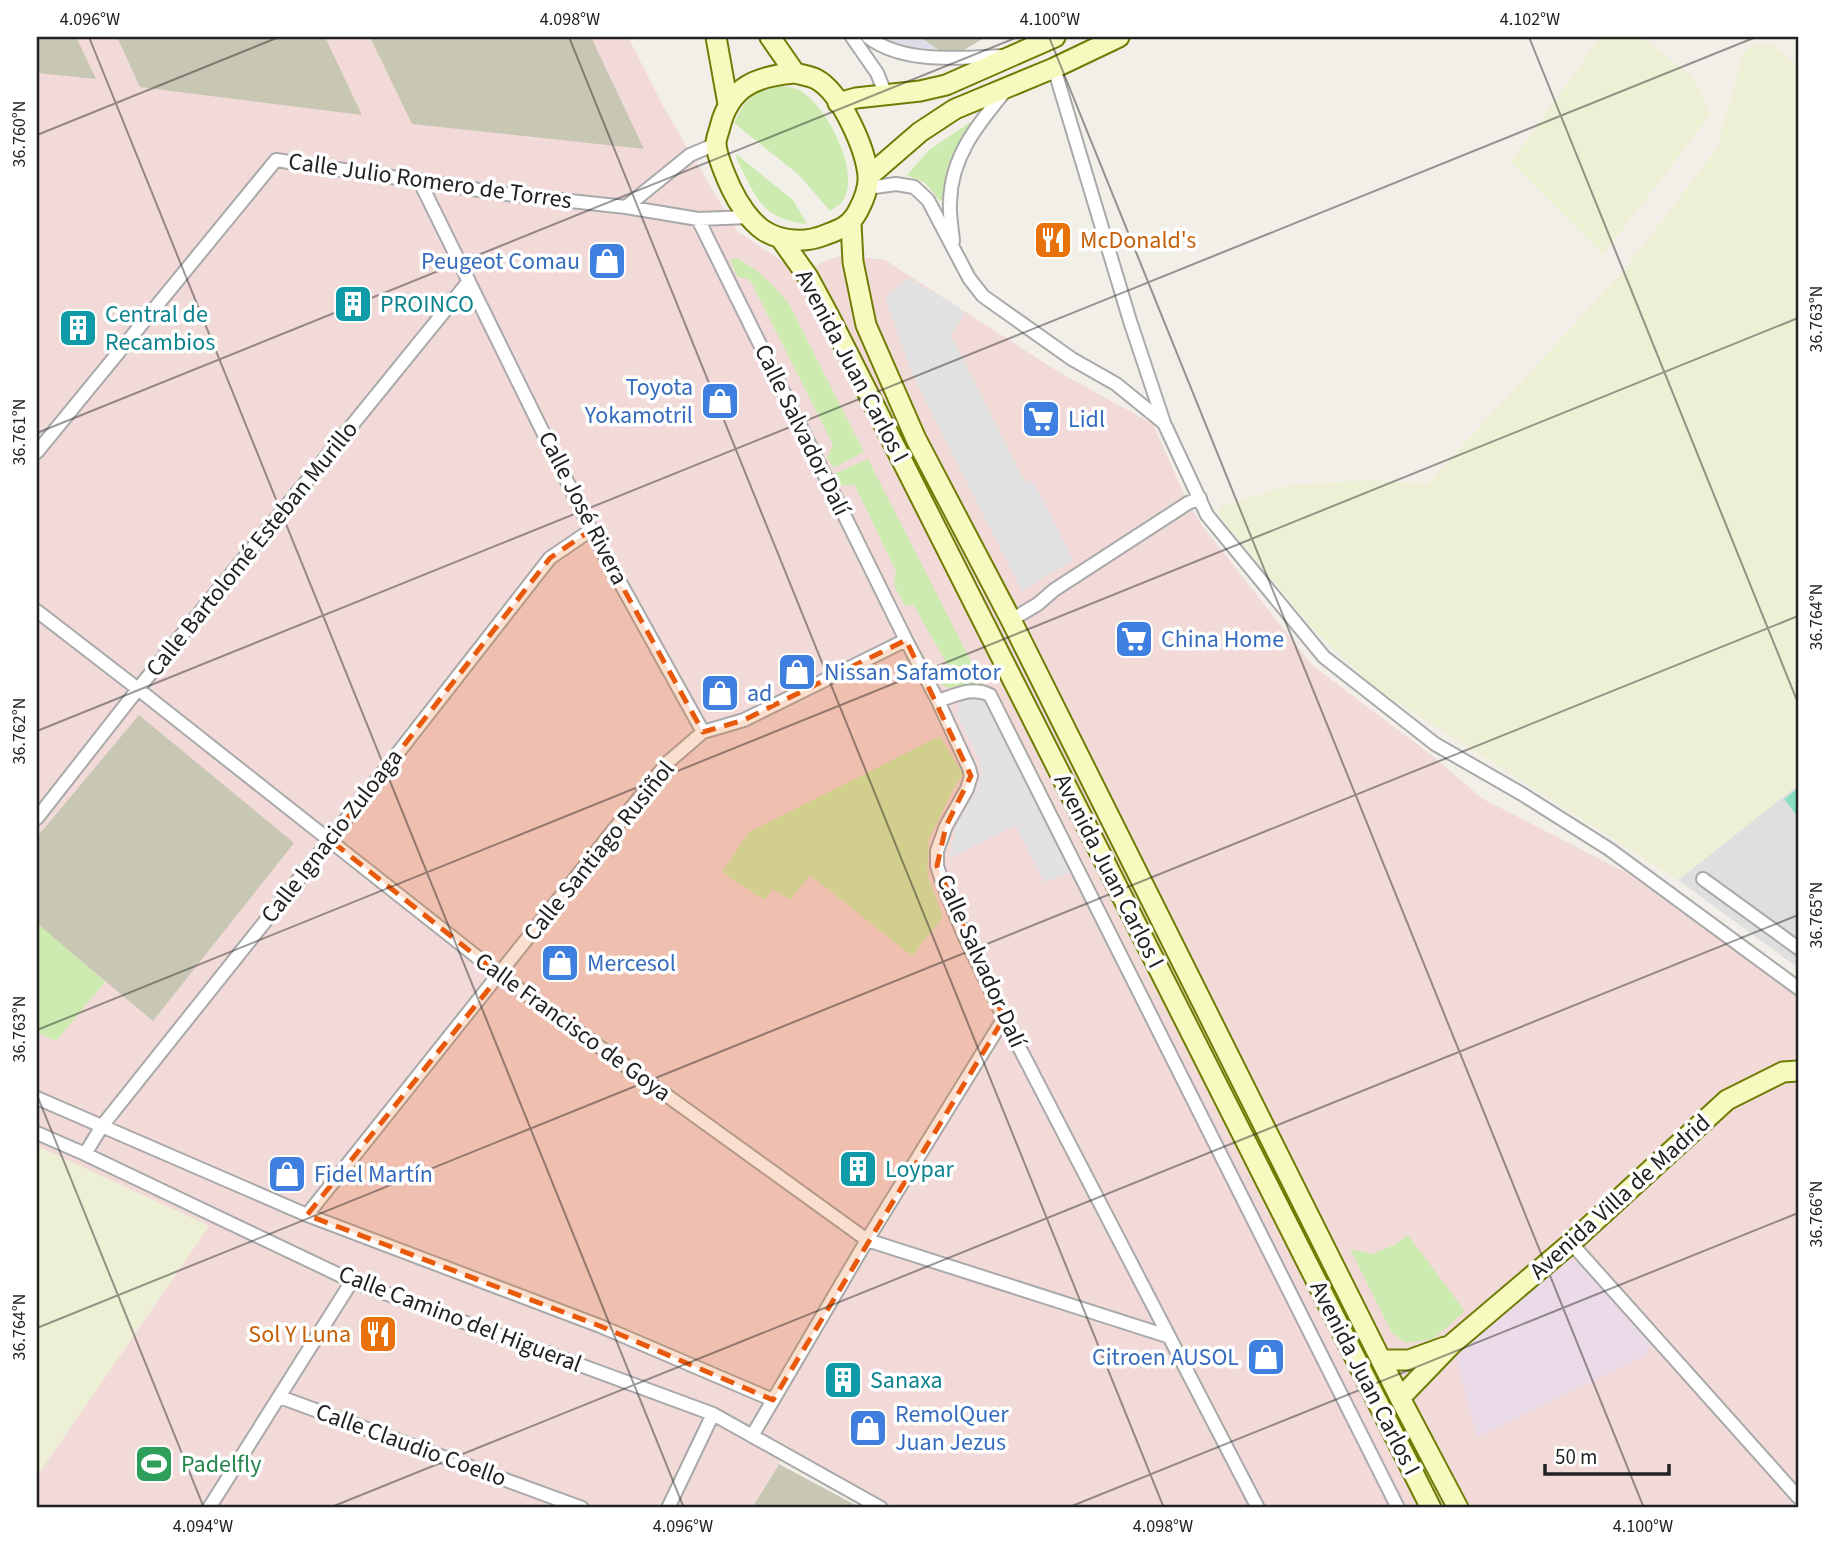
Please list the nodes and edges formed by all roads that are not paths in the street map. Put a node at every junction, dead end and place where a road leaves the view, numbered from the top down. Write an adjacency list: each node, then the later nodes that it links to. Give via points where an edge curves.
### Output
1 (716, 37): 13 (street)
2 (770, 37): 9 (street)
3 (852, 37): 11 (street)
4 (868, 37): 7 (street, via 920,56)
5 (1055, 37): 7 (street)
6 (1119, 37): 8 (street)
7 (1013, 56): 11 (street, via 946,85)
8 (1054, 68): 10 (street); 24 (street)
9 (795, 73): 12 (street, via 815,79); 13 (street, via 760,78)
10 (1009, 87): 16 (street, via 955,109 920,132); 22 (street, via 965,144 954,175 950,202)
11 (886, 95): 12 (street)
12 (838, 103): 16 (street, via 863,150)
13 (728, 104): 14 (street)
14 (716, 144): 17 (street, via 690,155); 18 (street, via 736,200)
15 (419, 180): 17 (street, Calle Julio Romero de Torres); 23 (street, Calle José Rivera); 25 (street, Calle Julio Romero de Torres, via 276,160)
16 (868, 182): 20 (street); 22 (street, via 914,187 928,200)
17 (626, 207): 19 (street, Calle Julio Romero de Torres)
18 (750, 217): 19 (street, Calle Julio Romero de Torres); 21 (street, via 762,230)
19 (698, 219): 30 (street, Calle Salvador Dalí)
20 (851, 223): 21 (street, via 818,238); 29 (street, Avenida Juan Carlos I, via 853,262 866,325 916,439)
21 (781, 239): 65 (street, Avenida Juan Carlos I, via 829,316)
22 (954, 248): 24 (street, via 983,296 1072,359 1116,383)
23 (469, 281): 27 (street, Calle José Rivera); 31 (street, Calle Bartolomé Esteban Murillo)
24 (1164, 423): 26 (street)
25 (37, 452)
26 (1200, 498): 29 (street); 39 (street, via 1207,514 1324,657 1435,744 1609,849)
27 (591, 530): 33 (street, Calle José Rivera); 35 (street, Calle Ignacio Zuloaga, via 550,558)
28 (37, 611): 31 (street, Calle Francisco de Goya)
29 (1011, 620): 52 (street, Avenida Juan Carlos I)
30 (906, 640): 32 (street, Calle Salvador Dalí); 33 (street, Calle Santiago Rusiñol, via 744,720)
31 (138, 688): 34 (street, Calle Bartolomé Esteban Murillo); 35 (street, Calle Francisco de Goya)
32 (938, 701): 40 (street, Calle Salvador Dalí, via 971,776 946,825 937,866); 64 (street, via 965,692 990,695)
33 (703, 732): 38 (street, Calle Santiago Rusiñol, via 667,763)
34 (37, 818)
35 (330, 840): 38 (street, Calle Francisco de Goya); 43 (street, Calle Ignacio Zuloaga)
36 (1703, 879): 37 (street)
37 (1798, 948)
38 (499, 975): 46 (street, Calle Santiago Rusiñol); 47 (street, Calle Francisco de Goya)
39 (1798, 988)
40 (1004, 1018): 47 (street); 50 (street, Calle Salvador Dalí)
41 (1798, 1071): 48 (street, Avenida Villa de Madrid, via 1783,1072 1727,1100)
42 (37, 1098): 43 (street, Calle Camino del Higueral)
43 (102, 1126): 45 (street, Calle Ignacio Zuloaga); 46 (street, Calle Camino del Higueral)
44 (37, 1133): 45 (street, Calle Camino del Higueral)
45 (85, 1154): 49 (street, Calle Camino del Higueral)
46 (307, 1215): 55 (street, Calle Camino del Higueral, via 600,1326)
47 (867, 1240): 50 (street, Calle Francisco de Goya); 55 (street)
48 (1571, 1243): 51 (street, Avenida Villa de Madrid); 58 (street)
49 (352, 1281): 53 (street); 56 (street, Calle Camino del Higueral)
50 (1167, 1336): 63 (street, Calle Salvador Dalí)
51 (1452, 1344): 52 (street, via 1409,1360); 54 (street)
52 (1382, 1360): 54 (street, Avenida Juan Carlos I)
53 (280, 1397): 59 (street); 60 (street, Calle Claudio Coello)
54 (1400, 1398): 66 (street, Avenida Juan Carlos I)
55 (773, 1400): 57 (street)
56 (713, 1414): 57 (street, Calle Camino del Higueral); 61 (street)
57 (752, 1436): 62 (street, Calle Camino del Higueral)
58 (1798, 1497)
59 (209, 1508)
60 (582, 1508)
61 (668, 1508)
62 (881, 1508)
63 (1258, 1508)
64 (1398, 1508)
65 (1431, 1508)
66 (1458, 1508)

